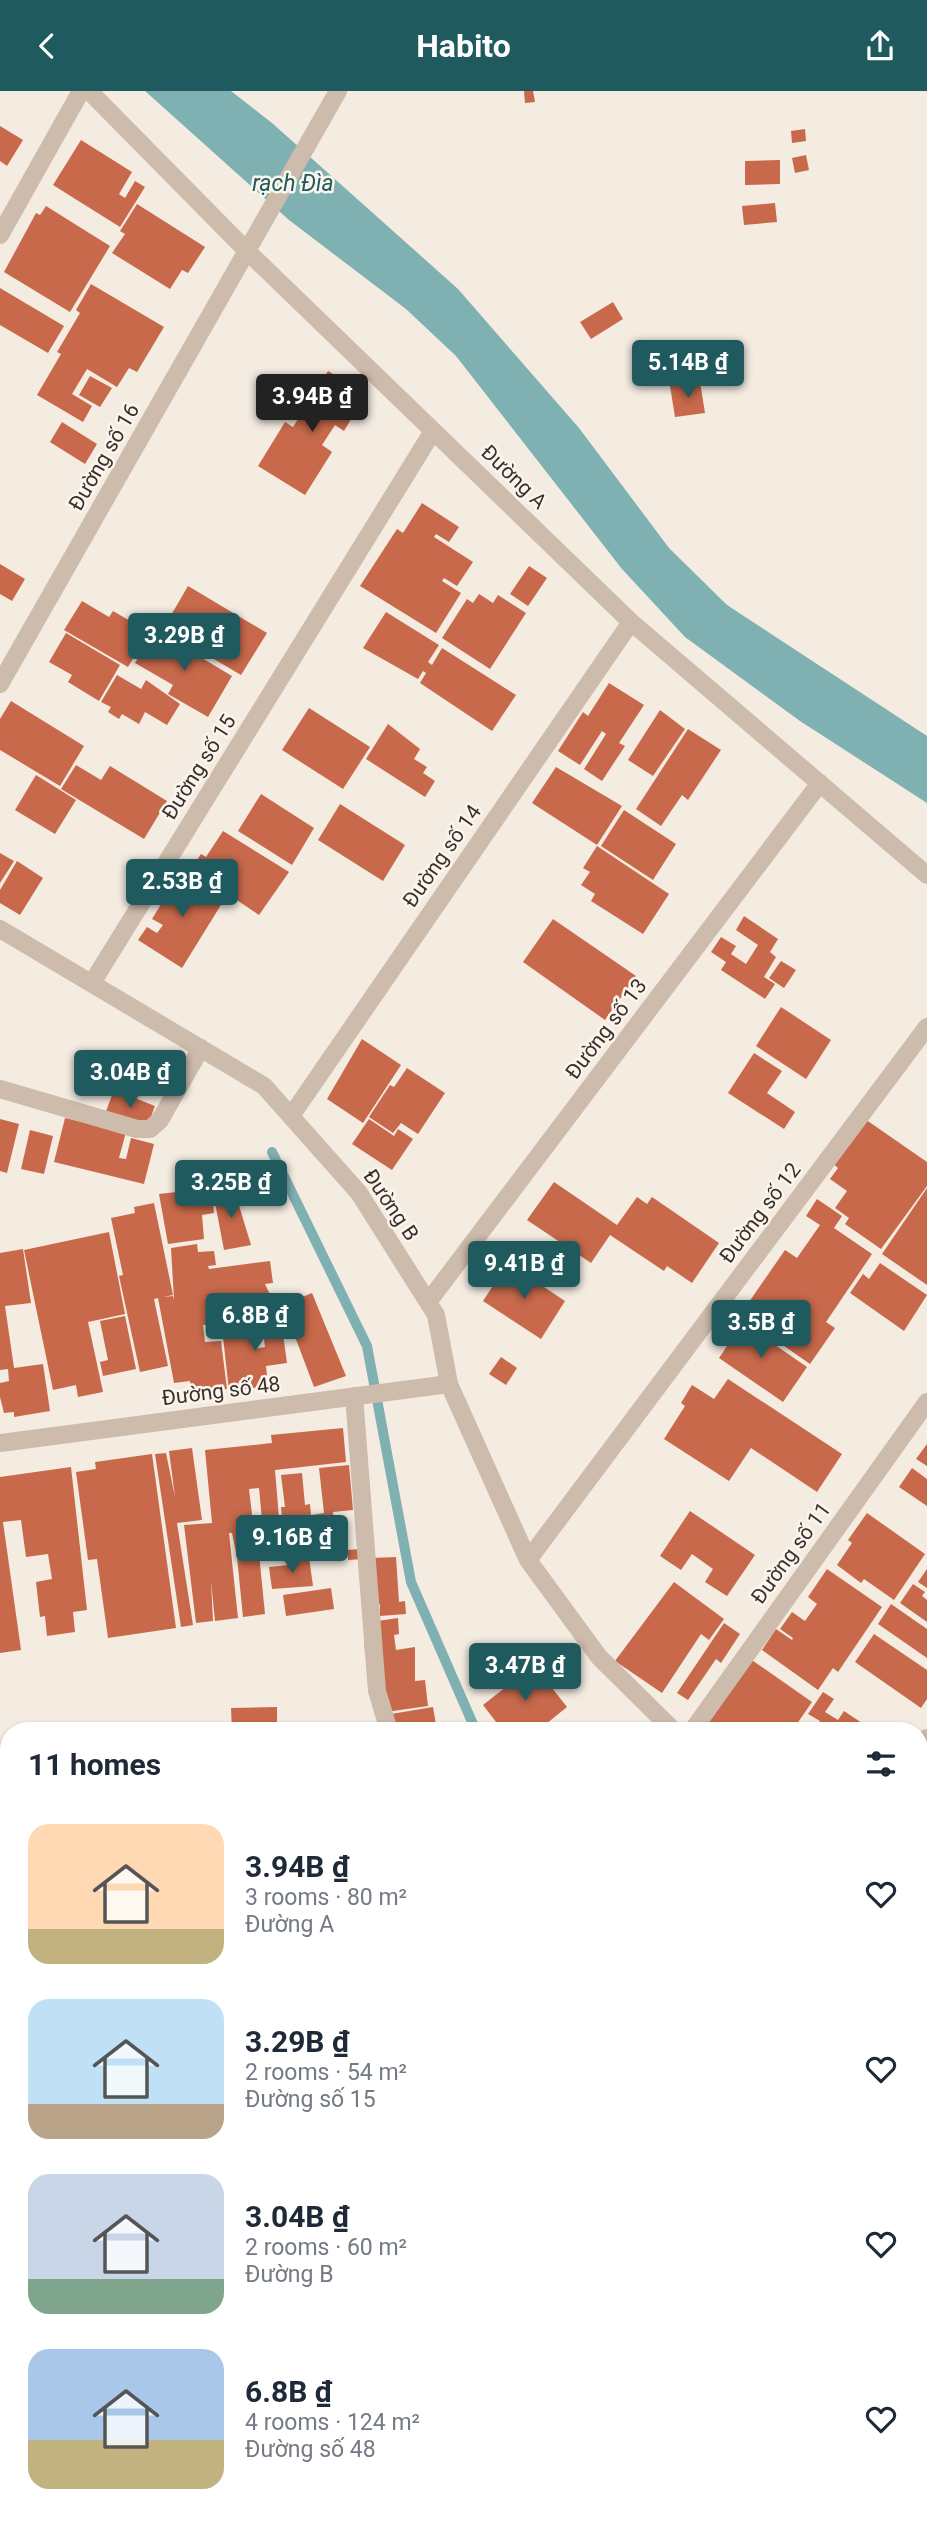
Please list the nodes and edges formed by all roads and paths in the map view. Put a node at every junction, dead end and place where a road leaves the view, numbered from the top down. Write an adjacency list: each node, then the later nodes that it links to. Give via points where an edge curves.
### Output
1 (81, 91): 4 (street)
2 (89, 91): 5 (street, Đường A)
3 (338, 91): 5 (street, Đường số 16)
4 (0, 235)
5 (248, 252): 6 (street, Đường A); 8 (street, Đường số 16)
6 (433, 431): 7 (street, Đường A); 12 (street, Đường số 15)
7 (631, 622): 9 (street, Đường A); 16 (street, Đường số 14)
8 (0, 684)
9 (820, 783): 10 (street, Đường A); 17 (street, Đường số 13)
10 (927, 875)
11 (0, 929): 12 (street, Đường B)
12 (92, 983): 14 (street, Đường B)
13 (927, 1027): 22 (street, Đường số 12)
14 (201, 1048): 15 (street, via 160,1120 150,1129); 16 (street, Đường B, via 264,1086)
15 (0, 1089)
16 (291, 1116): 17 (street, Đường B, via 359,1193)
17 (428, 1302): 18 (street, Đường B, via 436,1315)
18 (449, 1384): 19 (street, Đường số 48); 22 (street, Đường B)
19 (360, 1396): 21 (street, Đường số 48); 23 (street, via 377,1691)
20 (927, 1402): 25 (street, Đường số 11)
21 (0, 1443)
22 (528, 1560): 24 (street, Đường B, via 599,1657)
23 (386, 1722)
24 (665, 1722)
25 (698, 1722)

